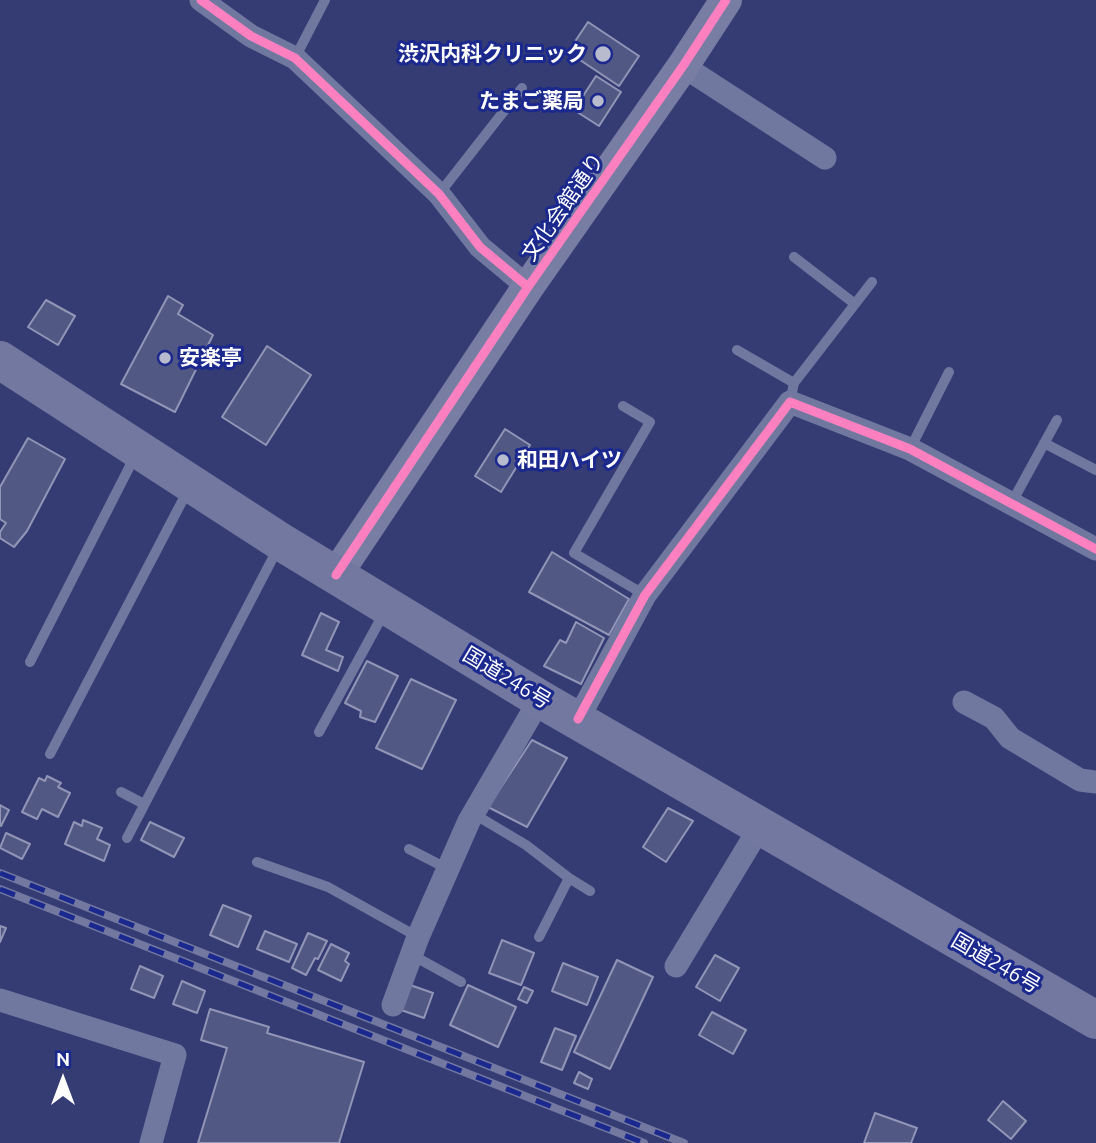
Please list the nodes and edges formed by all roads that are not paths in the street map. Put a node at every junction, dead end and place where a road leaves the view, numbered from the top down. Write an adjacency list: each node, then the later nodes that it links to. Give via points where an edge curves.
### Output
1 (201, 0): 4 (street, via 251,36)
2 (325, 0): 4 (lane)
3 (726, 0): 5 (street, 文化会館通り)
4 (295, 58): 8 (street)
5 (683, 66): 7 (street); 11 (street, 文化会館通り)
6 (522, 88): 8 (lane)
7 (825, 158)
8 (439, 194): 11 (street, via 480,247)
9 (794, 257): 12 (lane)
10 (872, 282): 12 (lane)
11 (528, 288): 27 (street, 文化会館通り)
12 (855, 304): 16 (lane)
13 (737, 350): 16 (lane)
14 (0, 360): 21 (highway, 国道246号)
15 (949, 372): 20 (lane)
16 (792, 393): 20 (street); 28 (street)
17 (623, 406): 28 (lane, via 650,422 574,552)
18 (1057, 420): 19 (lane)
19 (1044, 443): 22 (lane); 24 (lane)
20 (910, 449): 24 (street)
21 (137, 450): 23 (highway, 国道246号); 30 (lane)
22 (1096, 470)
23 (190, 484): 25 (highway, 国道246号); 35 (lane)
24 (1011, 504): 26 (street)
25 (281, 542): 27 (highway, 国道246号); 38 (lane)
26 (1096, 549)
27 (336, 575): 29 (highway, 国道246号)
28 (645, 595): 33 (street)
29 (388, 606): 31 (highway, 国道246号); 34 (lane)
30 (30, 663)
31 (540, 699): 33 (highway, 国道246号); 39 (street)
32 (964, 702): 36 (street, via 994,718 1010,738 1080,780)
33 (578, 719): 40 (highway, 国道246号)
34 (319, 732)
35 (50, 754)
36 (1096, 782)
37 (121, 792): 38 (lane)
38 (144, 804): 41 (lane)
39 (474, 814): 44 (street); 45 (lane)
40 (760, 827): 49 (street); 53 (highway, 国道246号)
41 (127, 838)
42 (409, 849): 44 (lane)
43 (257, 862): 48 (lane, via 328,887)
44 (448, 869): 48 (street)
45 (569, 878): 46 (lane); 47 (lane)
46 (590, 891)
47 (539, 937)
48 (415, 946): 50 (lane); 52 (street)
49 (676, 966)
50 (461, 982)
51 (0, 1000): 54 (street, via 176,1055)
52 (393, 1005)
53 (1096, 1020)
54 (151, 1143)

